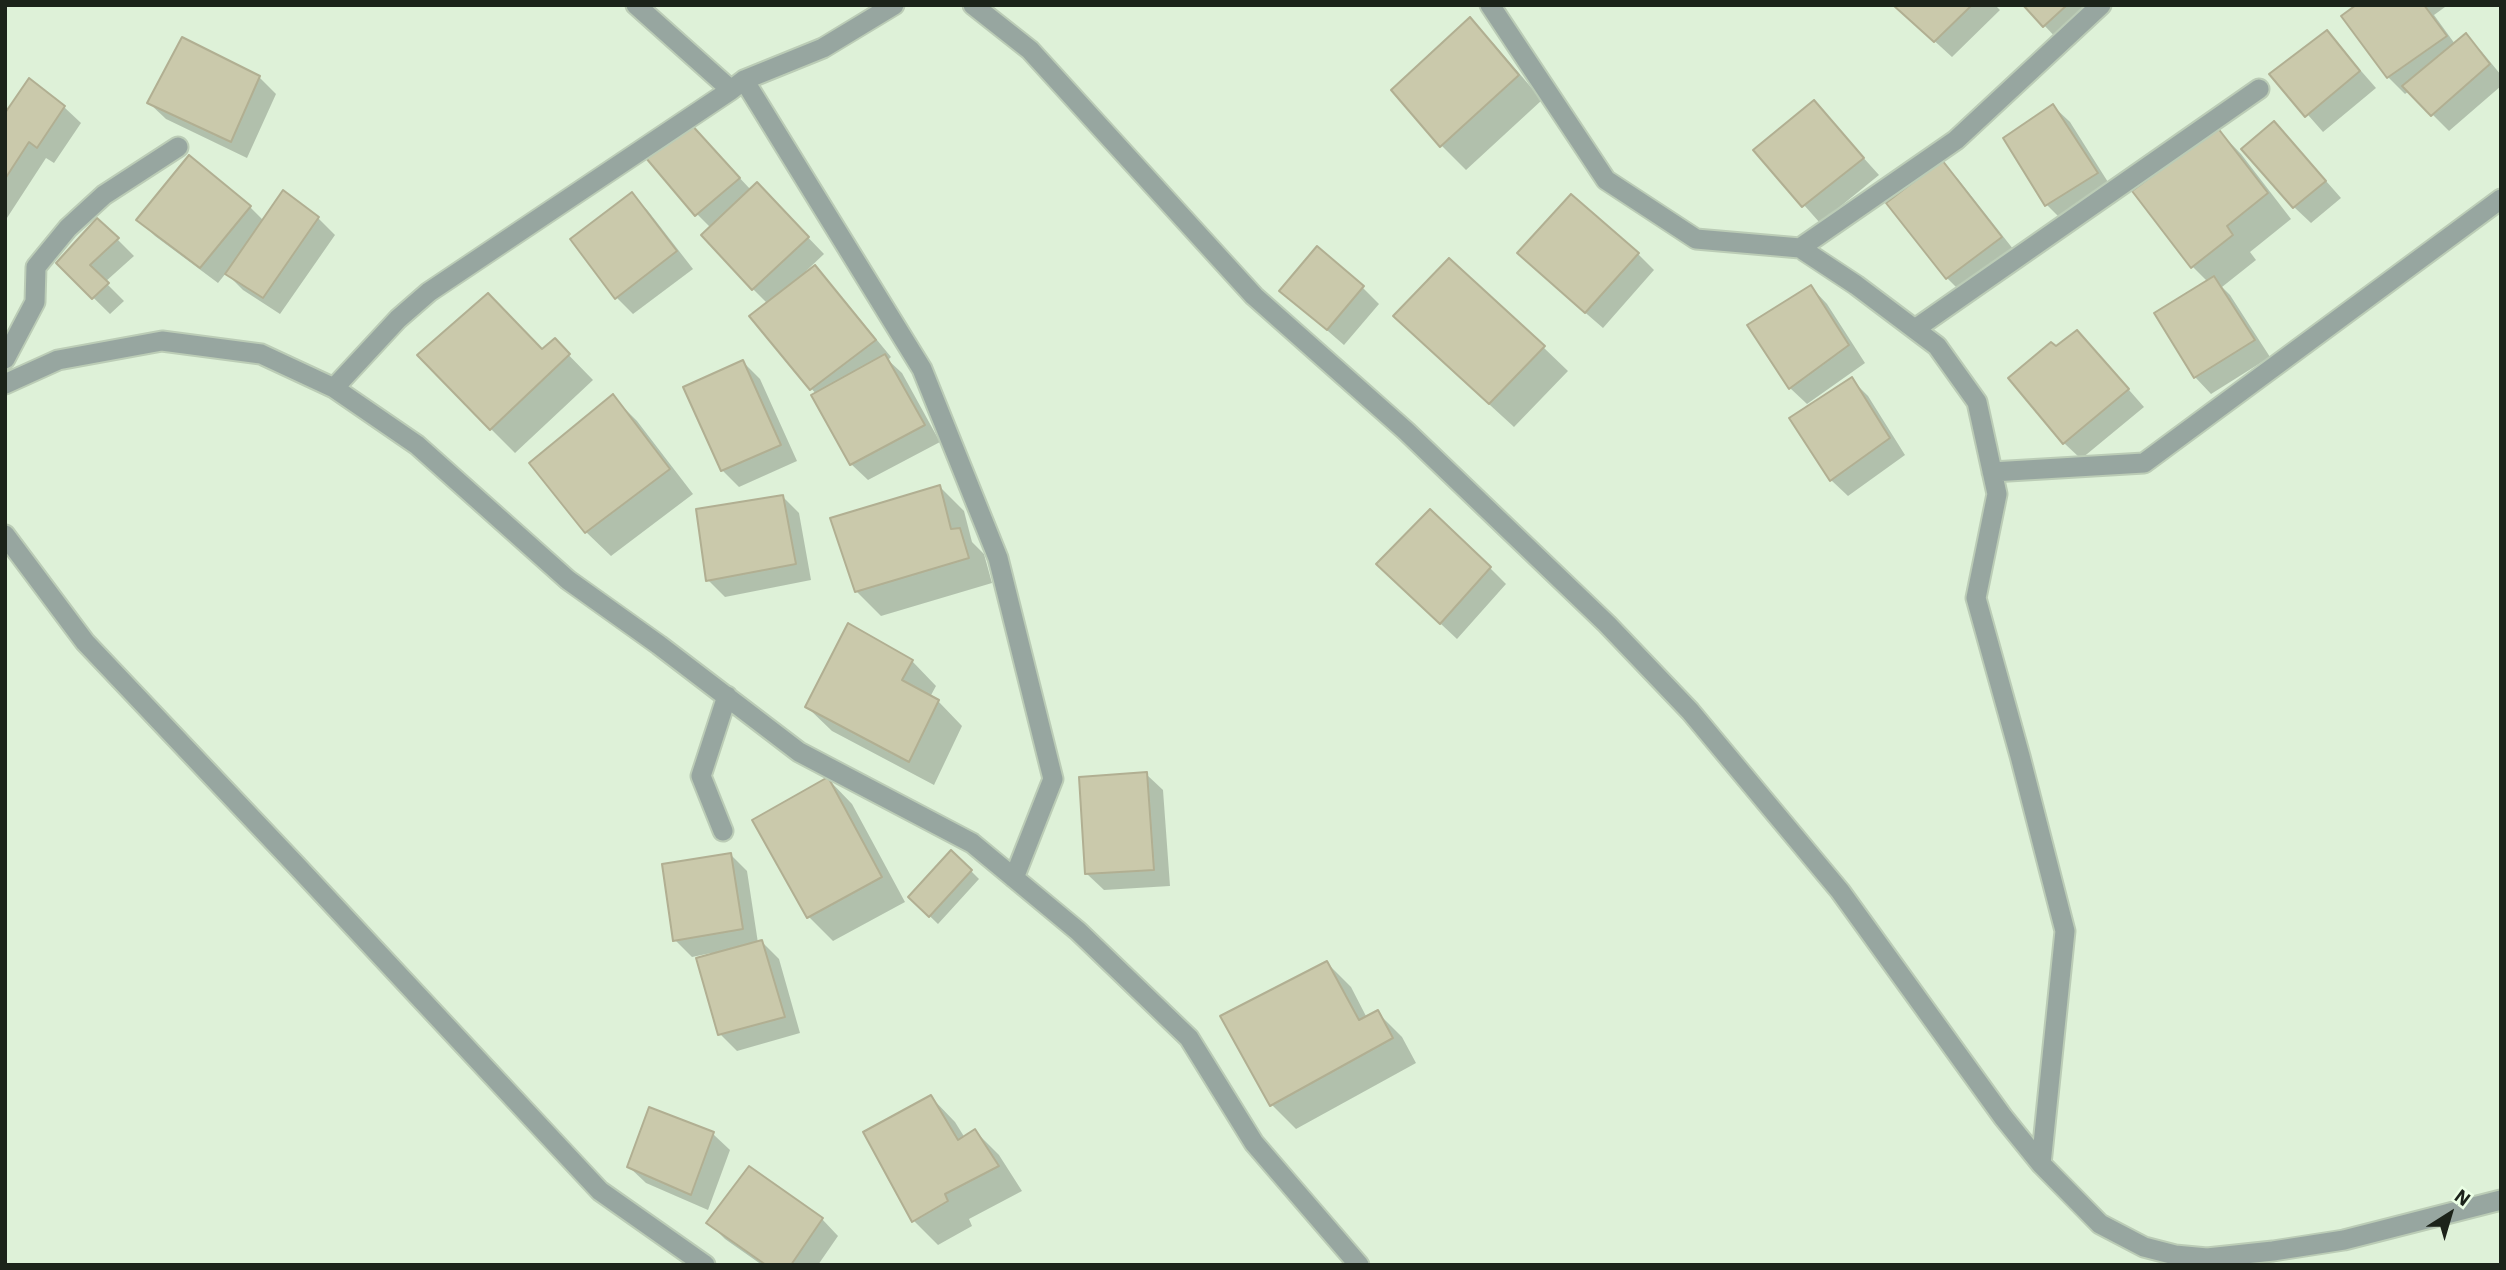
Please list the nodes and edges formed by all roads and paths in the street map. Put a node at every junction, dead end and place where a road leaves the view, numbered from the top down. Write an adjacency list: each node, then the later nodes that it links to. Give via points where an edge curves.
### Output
1 (636, 5): 6 (street)
2 (894, 5): 6 (street, via 823,48)
3 (973, 5): 20 (street, via 1030,50 1254,296 1426,450 1607,624 1689,711 1840,891)
4 (1490, 5): 10 (street, via 1606,180 1696,239)
5 (2101, 5): 10 (street, via 1956,140)
6 (737, 85): 14 (street, via 429,292); 19 (street, via 922,369 998,558 1053,779)
7 (2259, 89): 11 (street)
8 (178, 147): 12 (street, via 104,195 68,228 36,267 35,302)
9 (2501, 199): 15 (street, via 2144,463)
10 (1800, 248): 11 (street)
11 (1915, 329): 15 (street, via 1937,346 1977,402)
12 (5, 359)
13 (5, 384): 14 (street, via 58,360 162,341 261,354)
14 (334, 388): 17 (street, via 416,445 568,580)
15 (1992, 472): 20 (street, via 1997,494 1976,598 2065,932)
16 (5, 535): 22 (street, via 85,642 600,1191)
17 (727, 696): 18 (street, via 701,776); 19 (street, via 799,752 972,843)
18 (723, 831)
19 (1014, 878): 23 (street, via 1189,1038 1254,1143)
20 (2041, 1164): 21 (street, via 2086,1212 2110,1230 2144,1247 2207,1258 2344,1240)
21 (2501, 1200)
22 (705, 1265)
23 (1359, 1265)

